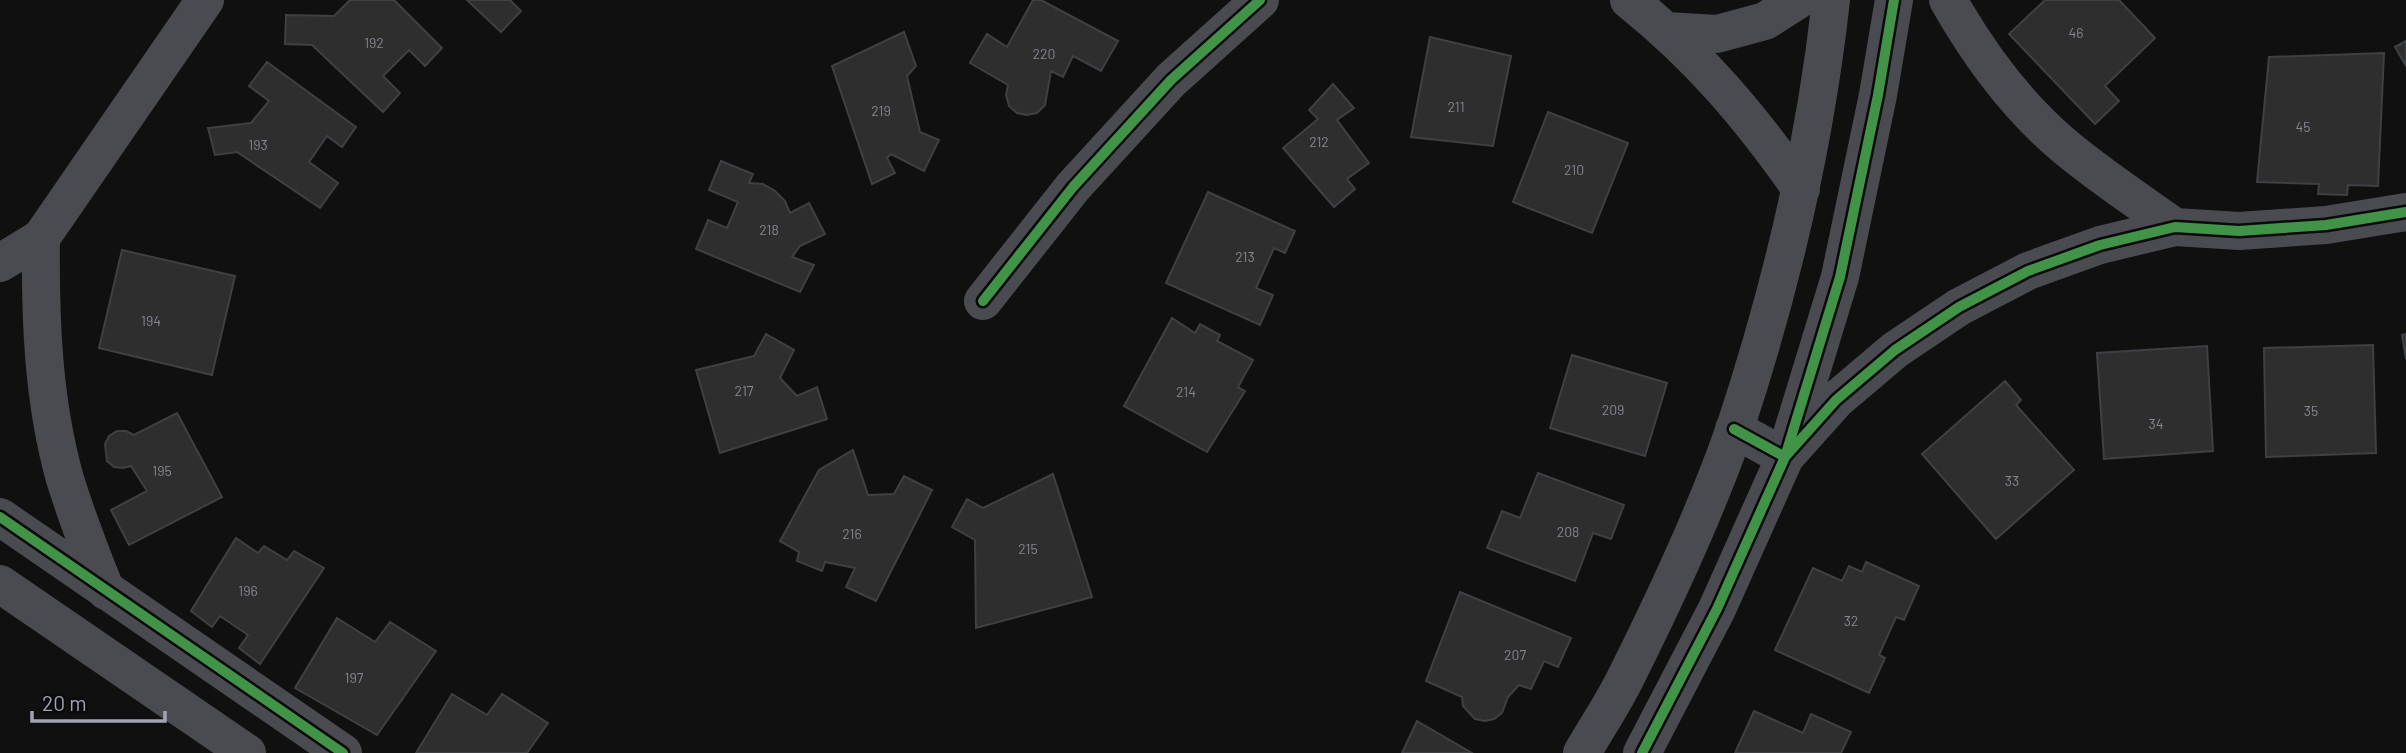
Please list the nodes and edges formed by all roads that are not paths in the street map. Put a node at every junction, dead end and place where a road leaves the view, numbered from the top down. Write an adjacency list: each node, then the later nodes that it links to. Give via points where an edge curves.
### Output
1 (205, 0): 12 (street)
2 (1260, 0): 14 (street, via 1144,109 1073,187)
3 (1629, 0): 8 (street)
4 (1798, 0): 8 (street, via 1765,21 1717,33)
5 (1831, 0): 9 (street, via 1823,73)
6 (1894, 0): 16 (street, via 1840,277)
7 (1948, 0): 11 (street, via 2011,93 2060,142)
8 (1667, 30): 9 (street, via 1762,133)
9 (1801, 189): 15 (street)
10 (2406, 212): 11 (street, via 2314,226 2239,231)
11 (2175, 227): 16 (street, via 2100,245 2028,271 1959,307 1895,350 1846,392)
12 (41, 238): 13 (street); 18 (street, via 41,311 52,419 83,535)
13 (0, 263)
14 (983, 301)
15 (1734, 429): 16 (street); 22 (street, via 1685,554 1626,677)
16 (1785, 457): 23 (street, via 1717,609)
17 (0, 517): 18 (street)
18 (106, 591): 21 (street)
19 (10, 597): 20 (street)
20 (247, 753)
21 (343, 753)
22 (1583, 753)
23 (1642, 753)

